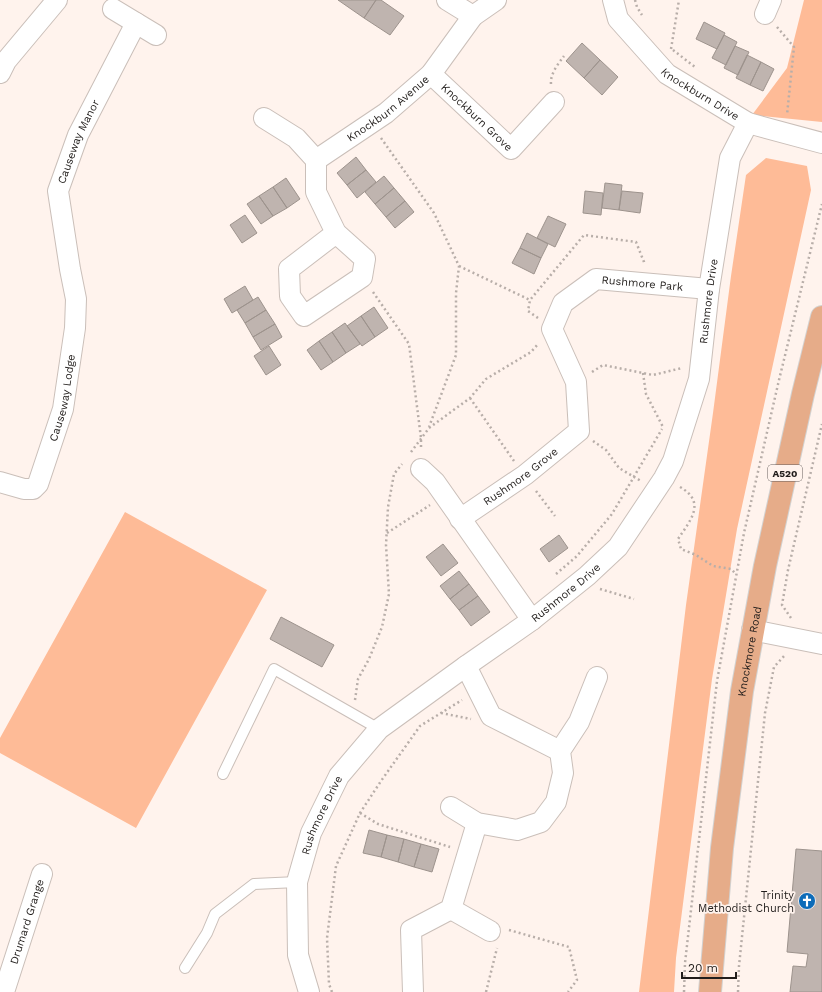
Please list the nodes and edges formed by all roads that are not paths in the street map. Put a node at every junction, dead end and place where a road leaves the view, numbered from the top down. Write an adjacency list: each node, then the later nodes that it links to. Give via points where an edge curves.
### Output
1 (57, 0): 9 (street, via 6,61)
2 (447, 0): 6 (street)
3 (496, 0): 6 (street, Knockburn Avenue)
4 (613, 0): 13 (street, Knockburn Drive, via 618,19 667,74)
5 (113, 9): 7 (street)
6 (473, 16): 10 (street, Knockburn Avenue)
7 (136, 23): 8 (street); 17 (street, Causeway Manor, via 78,135 58,192)
8 (156, 35)
9 (0, 73)
10 (431, 74): 11 (street, Knockburn Grove, via 511,149); 15 (street, Knockburn Avenue, via 386,113)
11 (554, 102)
12 (264, 118): 15 (street, via 296,138)
13 (748, 123): 14 (street, Knockburn Drive); 18 (street, Rushmore Drive, via 730,158)
14 (822, 143)
15 (316, 160): 16 (street, via 316,192)
16 (336, 233): 16 (street, via 365,259 362,277 304,316 290,296 289,269)
17 (70, 269): 22 (street, Causeway Lodge, via 76,299 75,328 63,409 52,444 38,484 33,489)
18 (709, 289): 20 (street, Rushmore Park, via 596,278 563,303 552,329 576,382); 24 (street, Rushmore Drive, via 699,379 673,461 618,547 587,576)
19 (822, 317): 25 (main road, Knockmore Road / A520)
20 (580, 431): 23 (street, Rushmore Grove, via 525,476)
21 (411, 462): 23 (street, via 435,482)
22 (0, 482)
23 (460, 519): 24 (street)
24 (532, 620): 27 (street, Rushmore Drive)
25 (752, 630): 26 (street); 42 (main road, Knockmore Road / A520, via 722,848)
26 (822, 644)
27 (466, 666): 29 (street, Rushmore Drive); 30 (street, via 491,716)
28 (597, 677): 30 (street, via 579,722)
29 (379, 729): 31 (lane, via 274,669); 35 (street, Rushmore Drive, via 339,776 311,833)
30 (560, 751): 33 (street, via 563,773 556,802 541,822 516,830)
31 (223, 774)
32 (451, 807): 33 (street)
33 (477, 823): 36 (street)
34 (42, 874): 39 (street, Drumard Grange)
35 (297, 882): 38 (lane, via 254,884 220,910 215,914); 40 (street, Rushmore Drive, via 298,955)
36 (451, 909): 37 (street); 41 (street, via 411,930)
37 (490, 931)
38 (185, 968)
39 (4, 992)
40 (309, 992)
41 (413, 992)
42 (710, 992)

